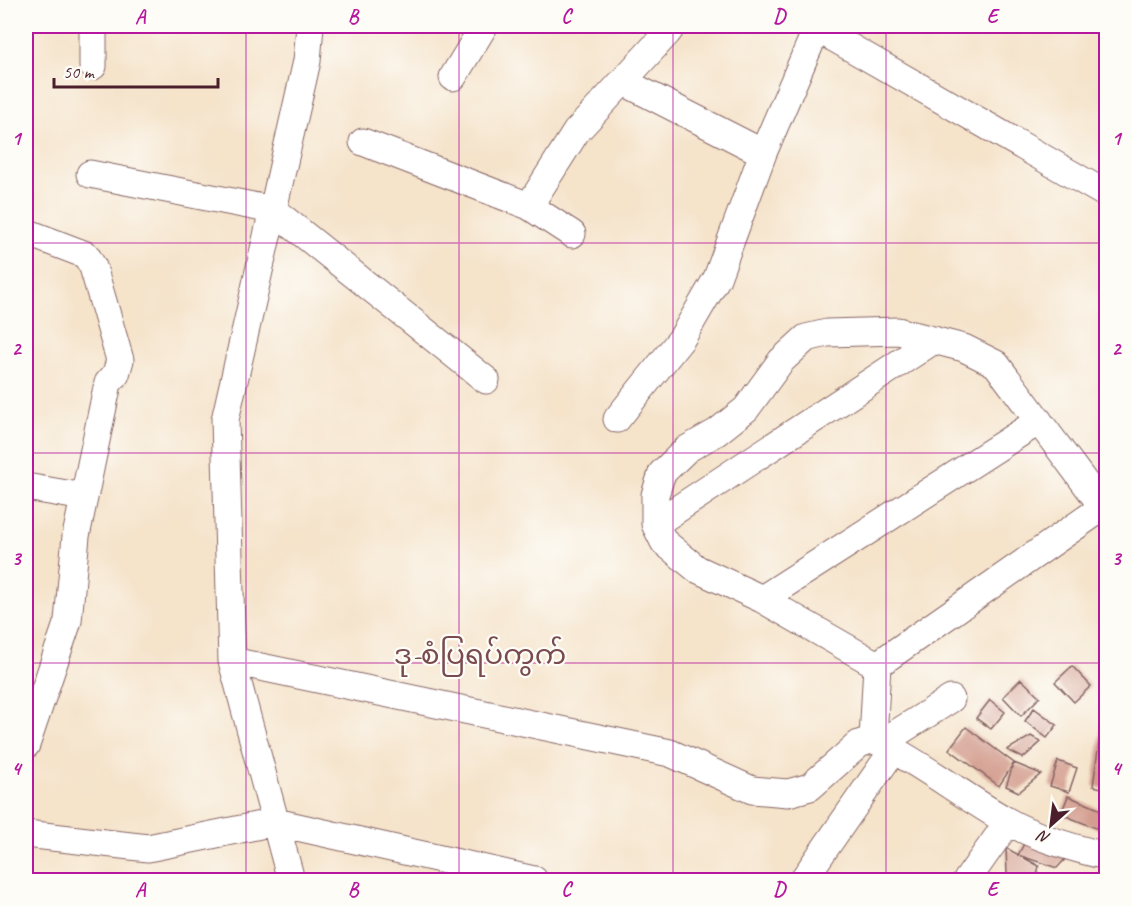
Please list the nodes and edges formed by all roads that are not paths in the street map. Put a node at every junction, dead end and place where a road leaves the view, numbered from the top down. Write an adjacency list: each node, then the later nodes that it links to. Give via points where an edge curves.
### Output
1 (93, 26): 6 (street)
2 (310, 26): 14 (street, via 307,61)
3 (484, 26): 7 (street)
4 (672, 26): 8 (street)
5 (815, 27): 10 (street); 12 (street)
6 (93, 66)
7 (453, 77)
8 (624, 82): 10 (street); 13 (street, via 576,132)
9 (363, 142): 13 (street)
10 (763, 153): 19 (street, via 717,278 682,338)
11 (90, 174): 14 (street)
12 (1107, 194)
13 (529, 206): 16 (street)
14 (273, 210): 18 (street); 26 (street, via 225,420)
15 (26, 232): 22 (street, via 86,255 120,360 108,383)
16 (572, 234)
17 (934, 340): 20 (street, via 964,348 996,364); 24 (street); 24 (street, via 898,331 827,333 806,338 781,361 746,409 687,449 662,473 655,495)
18 (486, 380)
19 (617, 419)
20 (1039, 421): 23 (street); 25 (street)
21 (26, 487): 22 (street)
22 (84, 496): 29 (street, via 68,621)
23 (1105, 506): 27 (street)
24 (655, 524): 25 (street, via 664,542 697,569)
25 (762, 599): 27 (street)
26 (232, 661): 30 (street, via 670,753 752,790 788,793 810,787 858,744); 32 (street)
27 (877, 665): 30 (street)
28 (951, 699): 30 (street)
29 (33, 701): 31 (street)
30 (883, 743): 33 (street); 38 (street)
31 (26, 745)
32 (275, 822): 34 (street, via 148,848); 36 (street); 37 (street)
33 (1008, 822): 35 (street, via 1069,848); 39 (street)
34 (26, 834)
35 (1107, 856)
36 (291, 880)
37 (534, 880)
38 (803, 880)
39 (967, 880)

